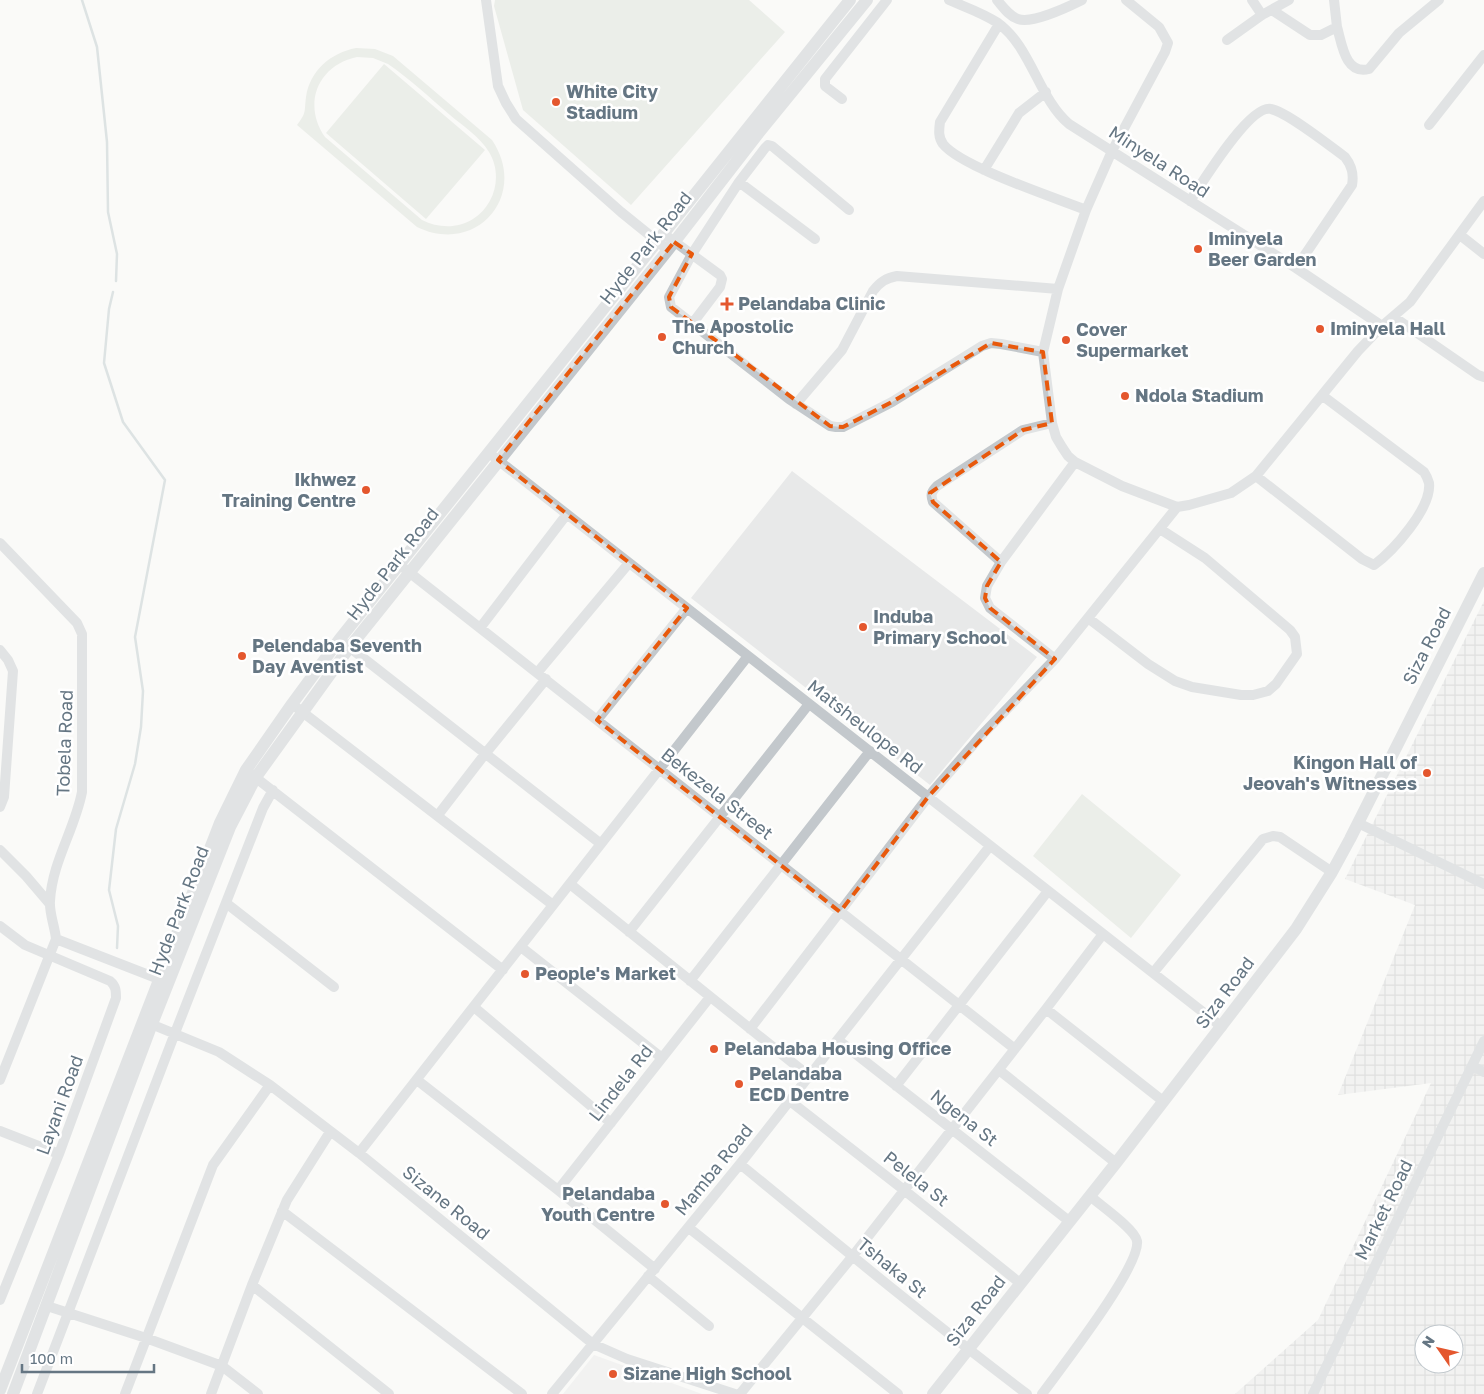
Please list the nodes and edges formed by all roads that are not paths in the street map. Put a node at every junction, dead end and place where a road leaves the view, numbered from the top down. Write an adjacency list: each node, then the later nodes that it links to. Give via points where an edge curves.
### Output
1 (850, 0): 30 (street, Hyde Park Road)
2 (866, 0): 32 (street, Hyde Park Road)
3 (887, 0): 20 (street, via 826,80 825,86)
4 (948, 0): 15 (street, Minyela Road)
5 (997, 0): 6 (street, via 1017,19 1028,21)
6 (1082, 0)
7 (1126, 0): 22 (street, via 1159,27 1168,43)
8 (1252, 0): 14 (street)
9 (1289, 0): 13 (street)
10 (1334, 0): 16 (street)
11 (1438, 0): 16 (street, via 1399,33 1369,70 1354,68 1347,61)
12 (484, 1): 30 (street, via 498,86 516,119 621,212)
13 (1272, 10): 14 (street); 16 (street, via 1310,35 1321,35)
14 (1262, 15): 17 (street)
15 (999, 24): 19 (street, Minyela Road, via 1022,50); 23 (street, via 938,130 948,149)
16 (1337, 27)
17 (1227, 40)
18 (1484, 55): 21 (street)
19 (1046, 92): 22 (street, Minyela Road, via 1060,117); 23 (street, via 1019,113)
20 (842, 99)
21 (1429, 125)
22 (1112, 151): 26 (street, Minyela Road); 28 (street)
23 (984, 170): 28 (street)
24 (739, 182): 27 (street, via 765,148 772,146); 31 (street); 33 (street)
25 (1484, 201): 29 (street)
26 (1190, 202): 35 (street, Minyela Road); 35 (street, via 1228,145 1254,115 1265,108 1285,115 1345,157 1353,172 1352,185)
27 (849, 210)
28 (1086, 210): 36 (street)
29 (1460, 235): 34 (street); 37 (street, via 1410,302)
30 (660, 238): 32 (street); 45 (street, Hyde Park Road)
31 (815, 239)
32 (671, 246): 33 (street); 45 (street, Hyde Park Road)
33 (692, 254): 38 (street, via 669,297 669,303); 38 (street, via 722,279 720,287)
34 (1484, 254)
35 (1296, 268): 39 (street, Minyela Road)
36 (1058, 289): 40 (street); 43 (street, via 897,276 887,278 873,291 842,350)
37 (1394, 317): 39 (street); 41 (street)
38 (692, 324): 43 (street)
39 (1382, 326): 42 (street)
40 (1043, 352): 43 (street, via 991,343 982,346 892,402 843,427 830,426); 44 (street)
41 (1484, 377)
42 (1323, 396): 47 (street); 47 (street, via 1424,472 1429,483 1423,506 1398,542 1374,565)
43 (796, 404)
44 (1052, 423): 46 (street, via 1056,437); 53 (street, via 1023,430 932,491 933,502)
45 (494, 457): 49 (street, Matsheulope Rd); 54 (street, Hyde Park Road)
46 (1075, 462): 48 (street, via 1122,486); 53 (street)
47 (1256, 476): 48 (street, via 1232,493)
48 (1177, 507): 50 (street)
49 (567, 514): 52 (street, Matsheulope Rd); 58 (street)
50 (1160, 528): 57 (street); 57 (street, via 1205,558 1296,637 1298,654 1280,680 1268,691 1253,695 1182,684 1148,664)
51 (0, 543): 86 (street, Tobela Road, via 77,623 82,634 82,792 54,871)
52 (629, 562): 56 (street, Matsheulope Rd); 63 (street)
53 (1001, 562): 62 (street, via 987,586 985,598 990,608)
54 (404, 568): 58 (street, Bekezela Street); 59 (street, Hyde Park Road)
55 (1484, 573): 77 (street, Siza Road)
56 (687, 608): 61 (street, Matsheulope Rd); 67 (street)
57 (1088, 618): 62 (street)
58 (480, 628): 63 (street, Bekezela Street)
59 (344, 644): 64 (street, Hyde Park Road); 66 (street, Hyde Park Road); 69 (street)
60 (0, 650): 74 (street, via 13,671 4,796)
61 (748, 656): 65 (street, Matsheulope Rd); 70 (street)
62 (1055, 659): 73 (street)
63 (541, 676): 67 (street, Bekezela Street); 69 (street)
64 (292, 704): 66 (street); 71 (street, Hyde Park Road)
65 (809, 704): 68 (street, Matsheulope Rd); 76 (street)
66 (303, 712): 71 (street, Hyde Park Road); 75 (street)
67 (598, 720): 70 (street, Bekezela Street)
68 (870, 751): 73 (street, Matsheulope Rd); 81 (street)
69 (485, 754): 75 (street); 78 (street)
70 (660, 769): 76 (street, Bekezela Street); 78 (street)
71 (251, 774): 72 (street); 99 (street, Hyde Park Road, via 220,823)
72 (273, 790): 87 (street); 97 (street)
73 (928, 797): 79 (street, Matsheulope Rd); 89 (street)
74 (0, 806)
75 (438, 815): 88 (street)
76 (720, 817): 81 (street, Bekezela Street); 91 (street)
77 (1358, 823): 82 (street, Siza Road); 84 (street)
78 (601, 844): 83 (street)
79 (990, 846): 85 (street, Matsheulope Rd); 96 (street, Mamba Road)
80 (0, 850): 86 (street)
81 (781, 865): 89 (street, Bekezela Street); 100 (street)
82 (1332, 872): 98 (street, via 1280,837 1263,839); 107 (street, Siza Road, via 1296,929)
83 (570, 884): 88 (street); 91 (street)
84 (1484, 884)
85 (1048, 891): 92 (street, Matsheulope Rd); 103 (street)
86 (49, 903): 93 (street, Tobela Road)
87 (226, 903): 101 (street); 109 (street)
88 (553, 905): 94 (street)
89 (840, 912): 96 (street, Bekezela Street); 108 (street)
90 (0, 926): 95 (street, Layani Road, via 25,945)
91 (629, 932): 100 (street)
92 (1103, 934): 98 (street, Matsheulope Rd); 105 (street)
93 (56, 939): 95 (street); 99 (street)
94 (521, 947): 97 (street); 113 (street)
95 (49, 956): 118 (street); 129 (street, Layani Road, via 110,981 116,992)
96 (900, 959): 103 (street, Bekezela Street); 110 (street, Mamba Road)
97 (503, 970): 104 (street)
98 (1153, 973): 107 (street, Matsheulope Rd)
99 (164, 981): 106 (street, Hyde Park Road)
100 (690, 981): 102 (street)
101 (334, 987)
102 (710, 997): 108 (street); 113 (street, Lindela Rd)
103 (960, 1006): 112 (street, Bekezela Street); 121 (street)
104 (474, 1007): 119 (street); 124 (street)
105 (1046, 1009): 112 (street); 123 (street)
106 (148, 1022): 109 (street, Sizane Road); 144 (street, Hyde Park Road); 152 (street, Hyde Park Road)
107 (1222, 1027): 123 (street, Siza Road)
108 (750, 1029): 117 (street)
109 (175, 1033): 120 (street, Sizane Road, via 219,1052); 145 (street)
110 (838, 1040): 117 (street, Mamba Road); 121 (street, Ngena St)
111 (1484, 1040): 114 (street, Market Road)
112 (1015, 1049): 115 (street)
113 (662, 1058): 124 (street, Lindela Rd)
114 (1472, 1066): 116 (street); 167 (street, Market Road)
115 (998, 1070): 125 (street); 130 (street)
116 (1484, 1072)
117 (809, 1076): 122 (street, Mamba Road)
118 (0, 1080)
119 (417, 1080): 128 (street); 132 (street)
120 (270, 1085): 127 (street, Sizane Road); 148 (street, via 213,1165)
121 (896, 1086): 125 (street, Ngena St)
122 (790, 1101): 131 (street, Mamba Road); 133 (street, Pelela St)
123 (1163, 1101): 130 (street, Siza Road)
124 (611, 1123): 132 (street, Lindela Rd)
125 (952, 1129): 133 (street); 136 (street, Ngena St)
126 (0, 1131): 129 (street)
127 (330, 1132): 128 (street, Sizane Road); 135 (street)
128 (359, 1153): 149 (street, Sizane Road)
129 (59, 1154): 142 (street, Layani Road)
130 (1116, 1163): 134 (street, Siza Road)
131 (740, 1164): 137 (street, Mamba Road); 138 (street, Tshaka St)
132 (558, 1190): 139 (street)
133 (904, 1190): 138 (street); 140 (street, Pelela St)
134 (1090, 1196): 136 (street, Siza Road); 166 (street, via 1132,1232 1137,1250 1112,1296)
135 (282, 1211): 141 (street); 159 (street)
136 (1069, 1221): 140 (street, Siza Road)
137 (689, 1228): 139 (street, Mamba Road); 146 (street)
138 (852, 1257): 146 (street); 150 (street, Tshaka St)
139 (651, 1272): 147 (street); 149 (street, Mamba Road)
140 (1020, 1283): 150 (street, Siza Road)
141 (252, 1285): 151 (street); 158 (street)
142 (2, 1289): 143 (street, Layani Road)
143 (0, 1300)
144 (47, 1306): 145 (street); 153 (street, Hyde Park Road)
145 (70, 1312): 148 (street); 154 (street)
146 (803, 1319): 162 (street); 163 (street)
147 (709, 1326)
148 (146, 1338): 151 (street); 155 (street)
149 (593, 1344): 160 (street, Mamba Road); 161 (street, Sizane Road)
150 (968, 1350): 164 (street, Siza Road); 165 (street, Tshaka St)
151 (222, 1366): 156 (street); 157 (street)
152 (0, 1390)
153 (13, 1394)
154 (38, 1394)
155 (124, 1394)
156 (211, 1394)
157 (258, 1394)
158 (389, 1394)
159 (522, 1394)
160 (552, 1394)
161 (735, 1394)
162 (740, 1394)
163 (898, 1394)
164 (933, 1394)
165 (1027, 1394)
166 (1042, 1394)
167 (1313, 1394)

